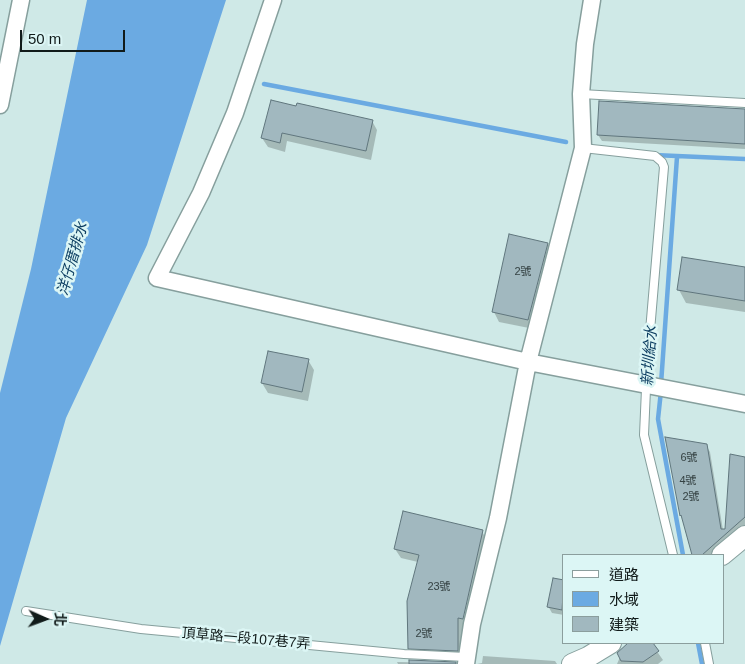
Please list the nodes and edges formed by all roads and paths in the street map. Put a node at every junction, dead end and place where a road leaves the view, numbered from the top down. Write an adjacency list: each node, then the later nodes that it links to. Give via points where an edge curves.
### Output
1 (273, 0): 8 (street, via 236,113 201,193 157,278)
2 (592, 0): 4 (street)
3 (19, 1): 6 (street)
4 (582, 94): 5 (lane); 7 (street)
5 (745, 103)
6 (0, 105)
7 (583, 148): 8 (street); 9 (lane, via 655,156 664,167)
8 (528, 362): 9 (street); 17 (street)
9 (646, 386): 10 (street); 12 (lane, via 644,435)
10 (745, 404)
11 (745, 536): 13 (street)
12 (673, 554)
13 (723, 554)
14 (26, 611): 17 (lane, 頂草路一段107巷7弄, via 141,629)
15 (609, 644): 18 (street)
16 (705, 644): 19 (lane)
17 (466, 660)
18 (572, 664)
19 (709, 664)

